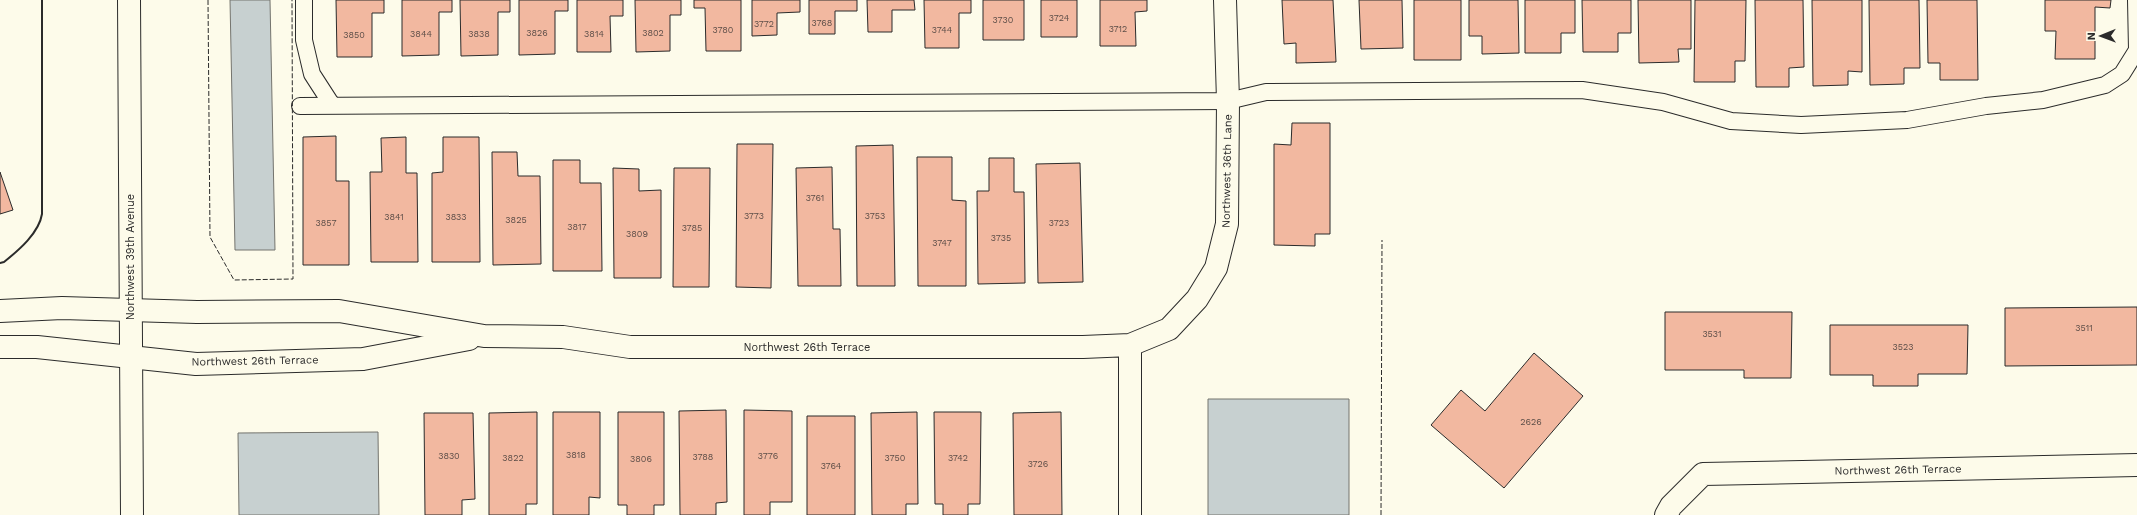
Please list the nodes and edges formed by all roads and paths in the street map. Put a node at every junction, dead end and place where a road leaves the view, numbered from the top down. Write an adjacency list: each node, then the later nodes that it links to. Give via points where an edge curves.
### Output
1 (129, 0): 9 (street, Northwest 39th Avenue)
2 (304, 0): 6 (lane, via 304,40 312,74)
3 (1225, 0): 5 (street, Northwest 36th Lane)
4 (2136, 0): 5 (lane, via 2137,50 2122,74 2106,85 2043,100 1986,106 1907,120 1800,124 1731,121 1663,102 1582,90 1266,92)
5 (1228, 101): 6 (lane); 11 (street, Northwest 36th Lane, via 1227,224 1216,268 1197,299 1169,329)
6 (332, 105): 7 (lane)
7 (300, 106)
8 (0, 311): 9 (street, Northwest 26th Terrace, via 62,308)
9 (131, 311): 10 (street, Northwest 26th Terrace, via 339,311); 13 (street, Northwest 39th Avenue)
10 (484, 336): 11 (street, Northwest 26th Terrace, via 563,337 630,347); 13 (street, Northwest 26th Terrace, via 363,359 196,364)
11 (1130, 345): 17 (street)
12 (0, 347): 13 (street, Northwest 26th Terrace, via 37,346)
13 (131, 358): 16 (street, Northwest 39th Avenue)
14 (2137, 466): 15 (street, Northwest 26th Terrace, via 1703,474)
15 (1669, 510)
16 (132, 515)
17 (1130, 515)

